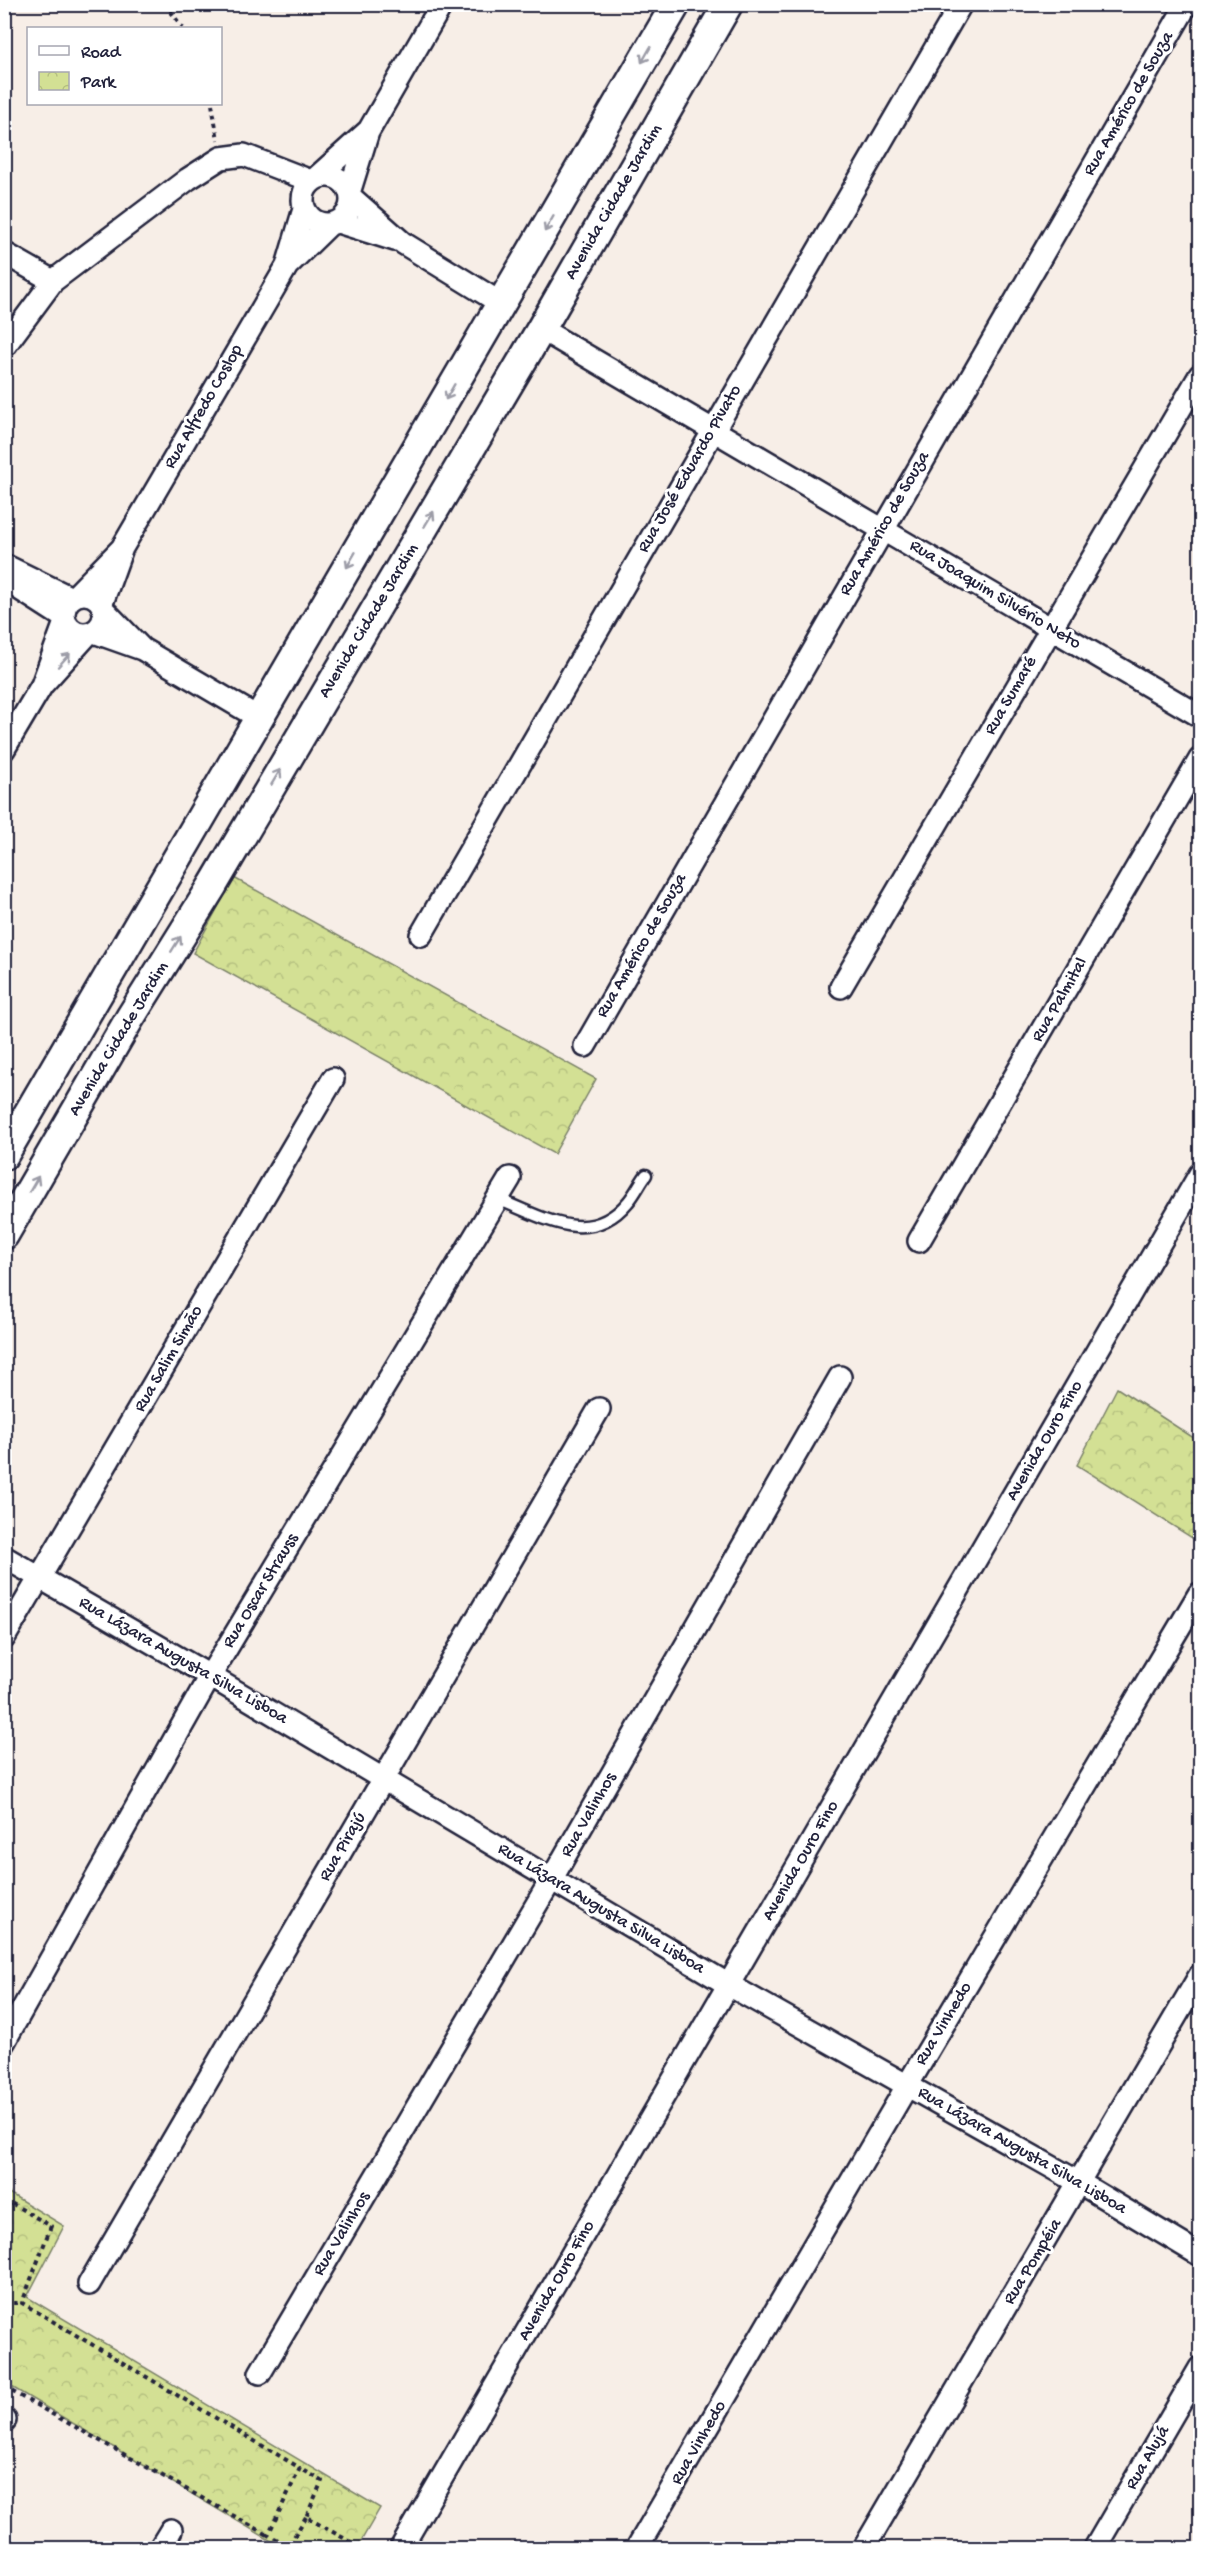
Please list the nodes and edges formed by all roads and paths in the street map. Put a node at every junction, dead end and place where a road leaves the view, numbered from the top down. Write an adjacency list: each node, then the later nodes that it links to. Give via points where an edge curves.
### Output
1 (165, 4): 7 (path)
2 (442, 4): 9 (street)
3 (676, 4): 20 (main road, one-way to 20)
4 (728, 4): 21 (main road, Avenida Cidade Jardim)
5 (961, 4): 24 (street, Rua José Eduardo Pivato)
6 (1187, 4): 25 (street, Rua Américo de Souza)
7 (182, 27)
8 (212, 105): 10 (path)
9 (368, 132): 12 (street); 13 (street)
10 (221, 158): 11 (street); 19 (street)
11 (253, 158): 12 (street); 14 (street)
12 (314, 179): 13 (street, via 340,179); 14 (street, via 306,187)
13 (351, 194): 15 (street, via 349,212); 16 (street)
14 (303, 205): 15 (street, via 315,221); 18 (street, Rua Alfredo Coslop)
15 (334, 223): 16 (street); 18 (street, Rua Alfredo Coslop)
16 (403, 243): 20 (street)
17 (4, 253): 19 (street)
18 (287, 266): 26 (street, Rua Alfredo Coslop)
19 (53, 281): 22 (street)
20 (502, 304): 30 (main road, one-way to 30)
21 (541, 328): 24 (street, Rua Joaquim Silvério Neto); 32 (main road, Avenida Cidade Jardim, one-way to 21)
22 (4, 347)
23 (1200, 375): 31 (street, Rua Sumaré)
24 (713, 429): 25 (street, Rua Joaquim Silvério Neto); 40 (street, Rua José Eduardo Pivato)
25 (883, 528): 31 (street, Rua Joaquim Silvério Neto); 44 (street, Rua Américo de Souza)
26 (122, 548): 28 (street, Rua Alfredo Coslop); 29 (street, Rua Alfredo Coslop)
27 (8, 574): 29 (street)
28 (103, 607): 29 (street, via 91,595); 33 (street, via 103,622); 34 (street)
29 (69, 608): 33 (street, via 75,632); 35 (street, Rua Alfredo Coslop)
30 (322, 611): 32 (main road); 37 (main road)
31 (1050, 629): 36 (street, Rua Joaquim Silvério Neto); 41 (street, Rua Sumaré)
32 (362, 632): 43 (main road, Avenida Cidade Jardim, one-way to 32)
33 (91, 633): 34 (street); 35 (street, Rua Alfredo Coslop, one-way to 33)
34 (142, 649): 37 (street)
35 (42, 685): 38 (street, Rua Alfredo Coslop)
36 (1200, 716)
37 (259, 718): 42 (main road)
38 (4, 749)
39 (1200, 759): 52 (street, Rua Palmital)
40 (421, 935)
41 (841, 987)
42 (95, 999): 43 (main road); 46 (main road)
43 (130, 1018): 51 (main road, Avenida Cidade Jardim, one-way to 43)
44 (585, 1046)
45 (333, 1079): 56 (street, Rua Salim Simão)
46 (4, 1155)
47 (1200, 1173): 63 (street, Avenida Ouro Fino)
48 (646, 1174): 50 (lane, via 628,1202 596,1226 569,1227)
49 (510, 1178): 50 (street, Rua Oscar Strauss)
50 (497, 1199): 59 (street, Rua Oscar Strauss)
51 (4, 1235)
52 (919, 1241)
53 (840, 1377): 61 (street, Rua Valinhos)
54 (598, 1410): 60 (street, Rua Pirajú)
55 (4, 1557): 56 (street, Rua Lázara Augusta Silva Lisboa)
56 (40, 1579): 58 (street, Rua Salim Simão); 59 (street, Rua Lázara Augusta Silva Lisboa)
57 (1199, 1594): 65 (street, Rua Vinhedo)
58 (4, 1638)
59 (210, 1676): 60 (street, Rua Lázara Augusta Silva Lisboa); 64 (street, Rua Oscar Strauss)
60 (383, 1779): 61 (street, Rua Lázara Augusta Silva Lisboa); 69 (street, Rua Pirajú)
61 (551, 1880): 63 (street, Rua Lázara Augusta Silva Lisboa); 73 (street, Rua Valinhos)
62 (1200, 1975): 66 (street, Rua Pompéia)
63 (729, 1985): 65 (street, Rua Lázara Augusta Silva Lisboa); 81 (street, Avenida Ouro Fino)
64 (4, 2042)
65 (907, 2086): 66 (street, Rua Lázara Augusta Silva Lisboa); 82 (street, Rua Vinhedo)
66 (1080, 2183): 68 (street, Rua Lázara Augusta Silva Lisboa); 83 (street, Rua Pompéia)
67 (4, 2199): 71 (path, via 51,2226)
68 (1200, 2255)
69 (89, 2284)
70 (4, 2303): 71 (path)
71 (22, 2303): 75 (path)
72 (1200, 2368): 84 (street, Rua Alujá)
73 (260, 2373)
74 (4, 2387): 78 (path)
75 (300, 2468): 76 (path, via 322,2481); 78 (path)
76 (306, 2517): 78 (path, via 289,2545); 79 (path)
77 (171, 2530): 80 (street)
78 (268, 2535)
79 (358, 2547)
80 (159, 2548)
81 (401, 2548)
82 (637, 2548)
83 (864, 2548)
84 (1095, 2548)

